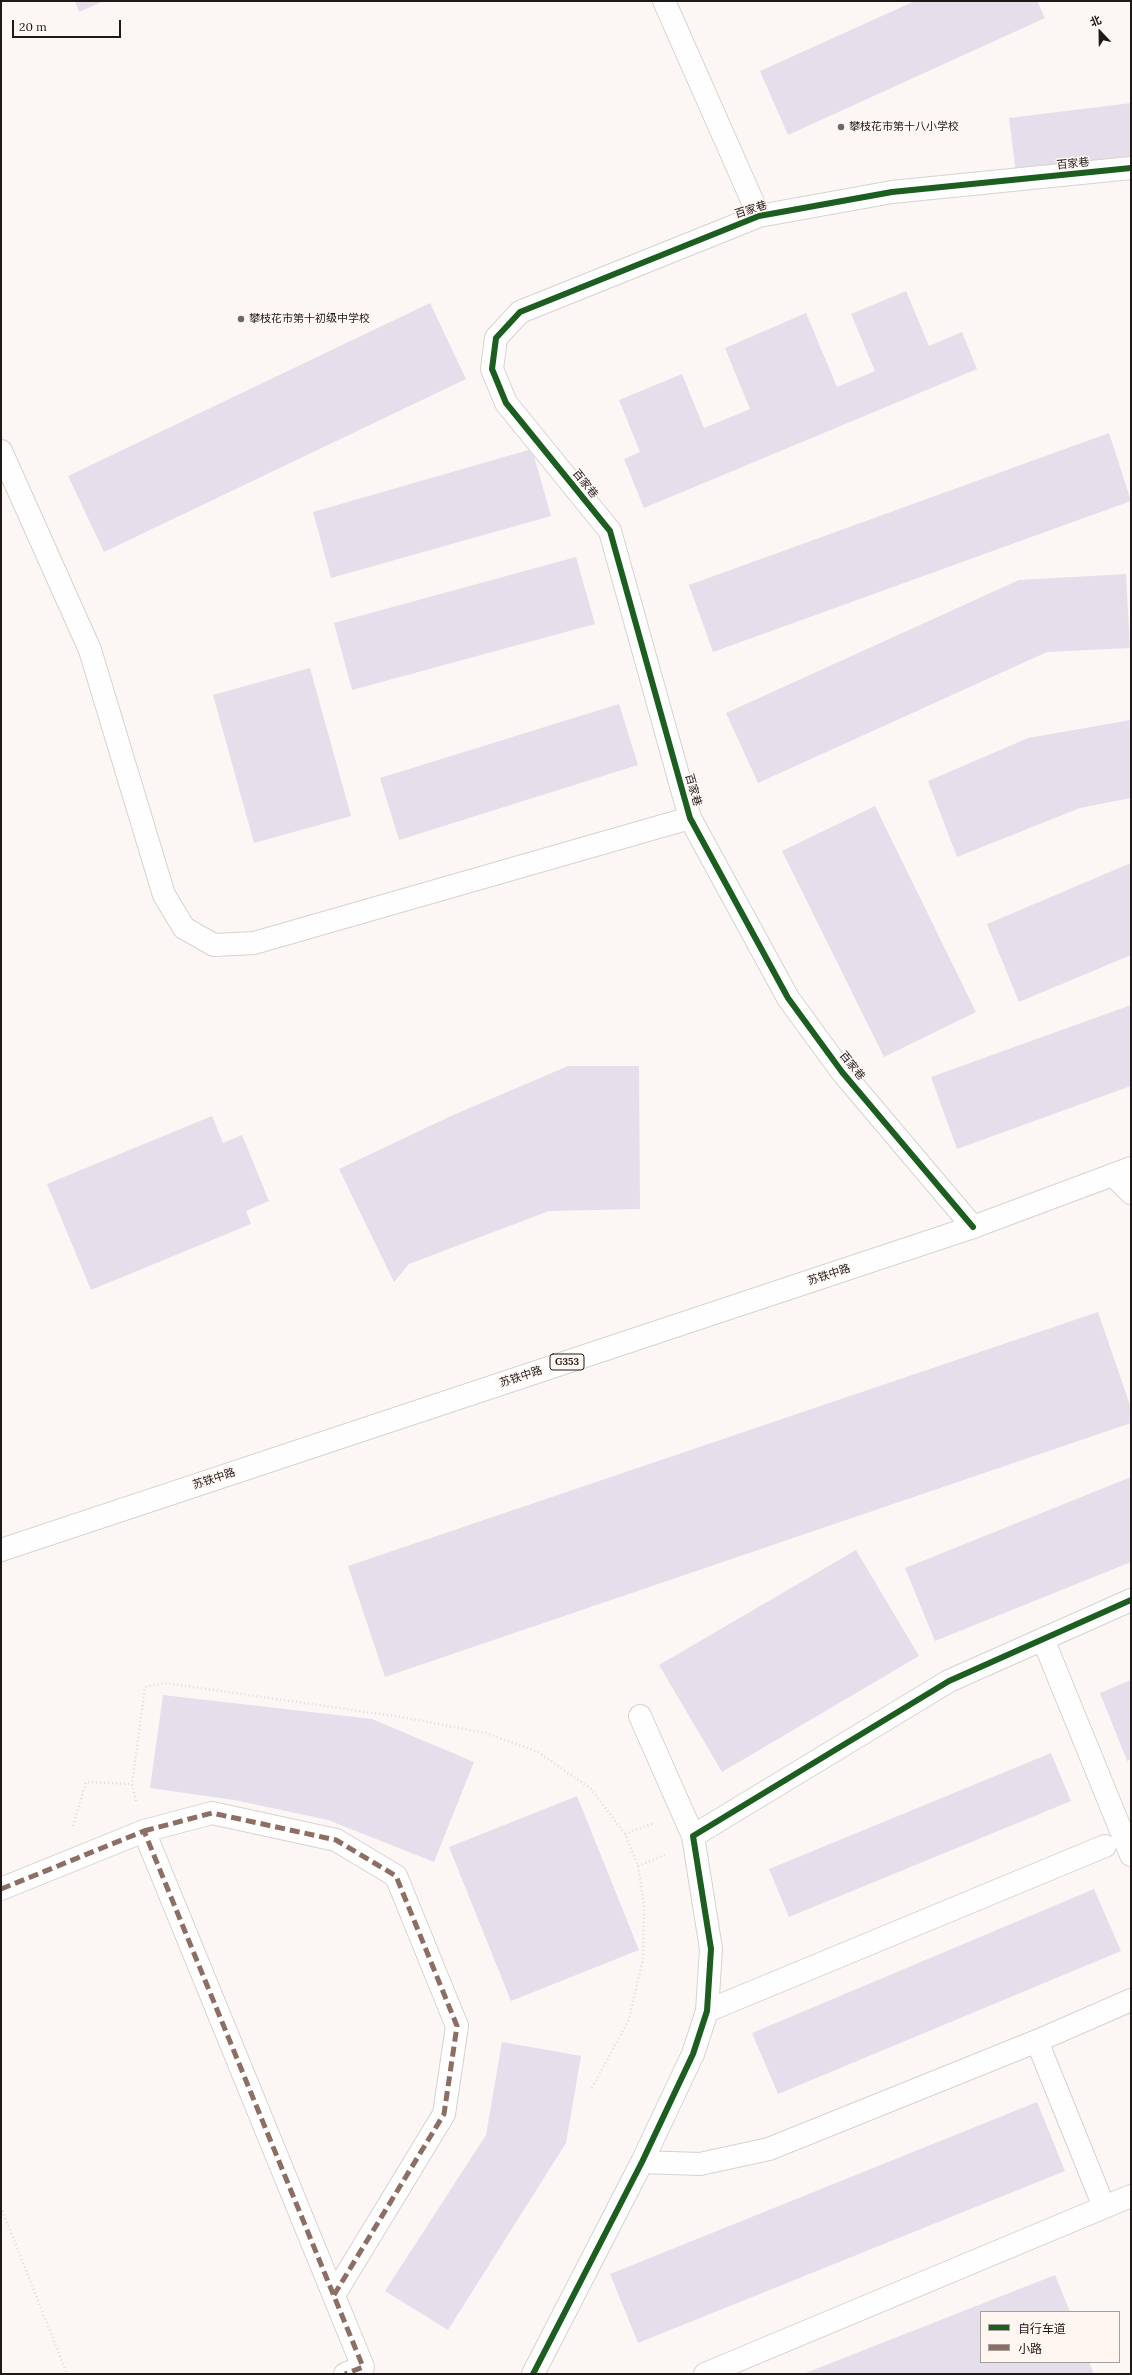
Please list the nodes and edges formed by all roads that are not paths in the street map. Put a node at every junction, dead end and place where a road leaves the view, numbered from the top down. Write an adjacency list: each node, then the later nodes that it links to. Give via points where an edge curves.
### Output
1 (664, 1): 3 (main road)
2 (1131, 168): 3 (main road, 百家巷, via 892,192)
3 (759, 216): 5 (main road, 百家巷, via 520,312 496,338 492,369 506,403 610,531)
4 (1, 451): 5 (main road, via 90,650 164,895 184,928 214,945 254,943)
5 (690, 818): 8 (main road, 百家巷, via 788,998 842,1072)
6 (1122, 1171): 7 (main road); 8 (main road, 苏铁中路 / G353)
7 (1131, 1193)
8 (973, 1227): 9 (main road, 苏铁中路 / G353)
9 (1, 1550)
10 (1131, 1600): 11 (main road)
11 (1043, 1639): 13 (main road); 15 (main road, via 949,1681)
12 (640, 1716): 15 (main road)
13 (1126, 1828): 17 (main road)
14 (144, 1831): 18 (main road); 25 (main road); 25 (main road, via 212,1813 336,1840 396,1876 457,2026 444,2114)
15 (693, 1836): 20 (main road, via 711,1949)
16 (1105, 1846): 20 (main road)
17 (1131, 1855)
18 (1, 1889)
19 (1131, 2000): 21 (main road)
20 (707, 2011): 22 (main road, via 693,2054)
21 (1037, 2041): 22 (main road, via 769,2149 700,2164); 24 (main road)
22 (642, 2162): 27 (main road)
23 (1131, 2196): 24 (main road)
24 (1104, 2207): 28 (main road)
25 (334, 2295): 26 (main road)
26 (361, 2372)
27 (533, 2374)
28 (705, 2374)

